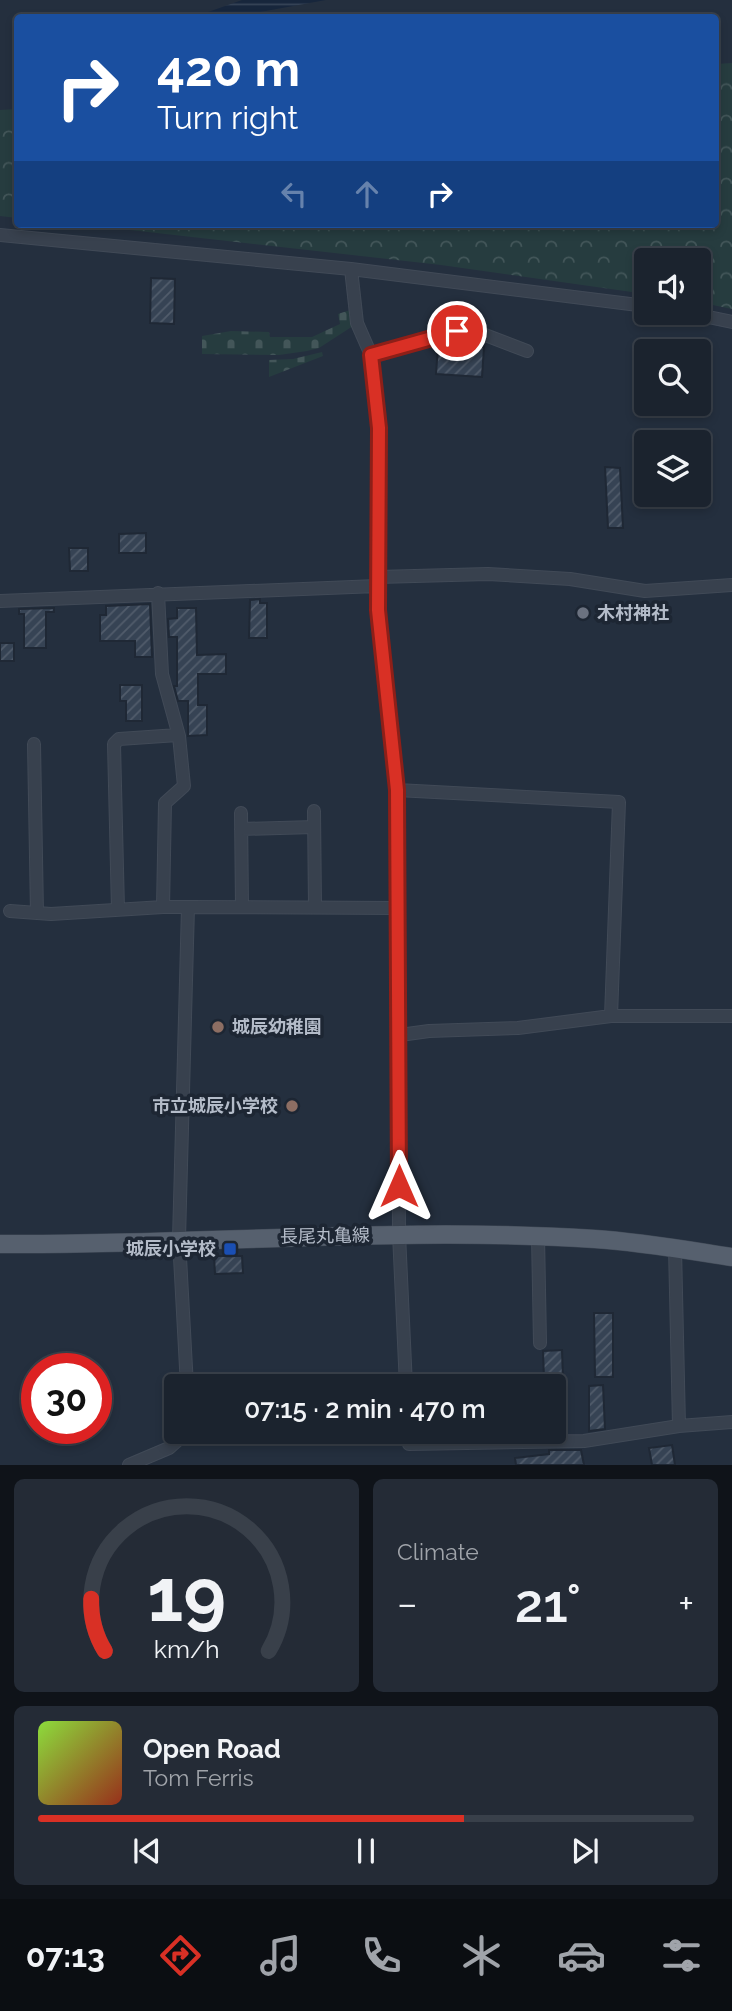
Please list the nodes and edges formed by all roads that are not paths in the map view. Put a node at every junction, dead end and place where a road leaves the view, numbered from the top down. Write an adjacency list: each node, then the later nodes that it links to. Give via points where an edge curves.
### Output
1 (0, 235): 2 (street)
2 (351, 269): 3 (street); 7 (street, via 357,323)
3 (634, 304)
4 (711, 318): 5 (street)
5 (732, 322)
6 (527, 351): 7 (street, via 480,333 457,331)
7 (371, 355): 8 (street, via 379,428)
8 (378, 581): 9 (street, via 488,574 570,579 645,591); 10 (street); 14 (street)
9 (732, 584)
10 (158, 593): 11 (street); 12 (street, via 162,674)
11 (0, 601)
12 (178, 735): 19 (street, via 184,786 165,803); 24 (street, via 118,739 114,744)
13 (34, 744): 26 (street)
14 (397, 790): 23 (street); 27 (street, via 619,802)
15 (314, 811): 17 (street)
16 (241, 813): 18 (street)
17 (314, 827): 18 (street); 22 (street)
18 (242, 829): 21 (street)
19 (163, 907): 20 (street); 24 (street)
20 (188, 907): 21 (street); 32 (street)
21 (242, 907): 22 (street)
22 (315, 907): 23 (street)
23 (399, 908): 29 (street)
24 (118, 910): 26 (street)
25 (10, 911): 26 (street)
26 (37, 913)
27 (611, 1016): 28 (street); 29 (street, via 518,1028)
28 (732, 1016)
29 (400, 1035): 30 (street)
30 (399, 1234): 31 (main road, 長尾丸亀線); 32 (main road, 長尾丸亀線); 38 (street)
31 (538, 1236): 34 (main road, 長尾丸亀線); 36 (street)
32 (179, 1239): 33 (main road, 長尾丸亀線); 37 (street)
33 (0, 1244)
34 (675, 1248): 35 (main road, 長尾丸亀線); 40 (street)
35 (732, 1257)
36 (540, 1343)
37 (186, 1374)
38 (405, 1374)
39 (732, 1422): 40 (street)
40 (680, 1426): 41 (street)
41 (566, 1441)
42 (176, 1444): 43 (street)
43 (156, 1460): 44 (street)
44 (129, 1465)

